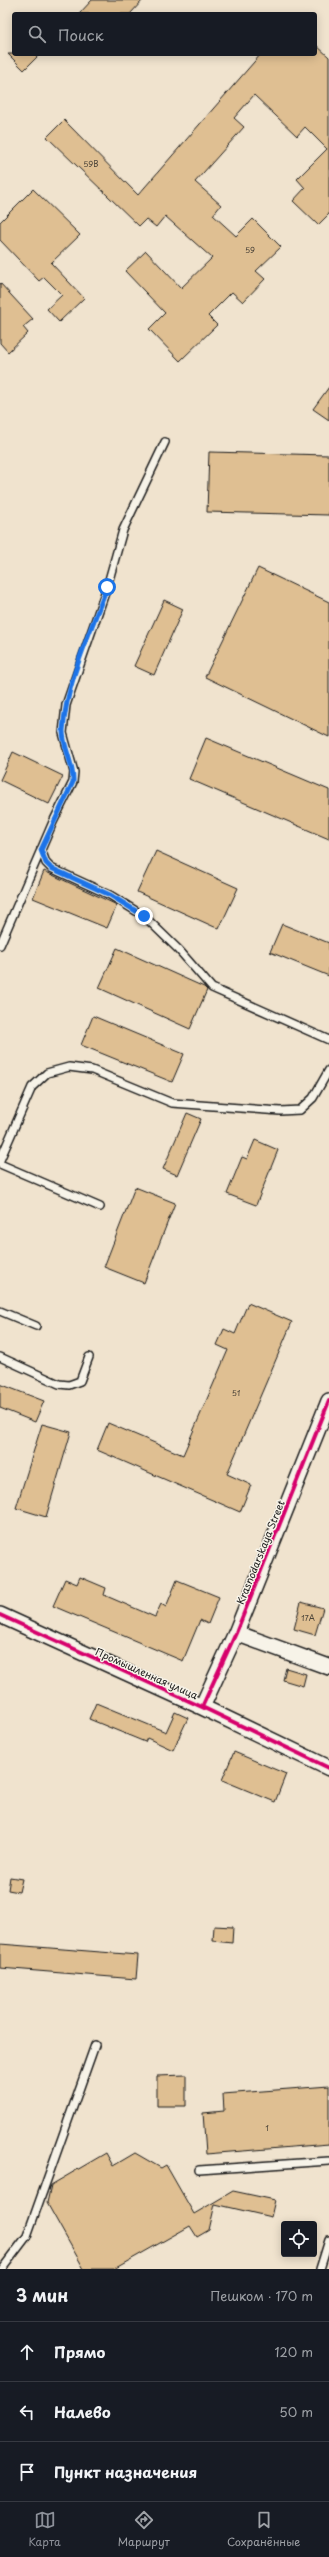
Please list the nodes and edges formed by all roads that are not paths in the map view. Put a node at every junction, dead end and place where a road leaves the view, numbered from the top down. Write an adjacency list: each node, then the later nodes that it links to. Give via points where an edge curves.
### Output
1 (165, 442): 2 (lane, via 123,530 107,587 66,705 63,733 74,772 73,782)
2 (41, 850): 3 (lane); 4 (lane, via 51,868 110,895 144,916 179,950 212,988)
3 (0, 945)
4 (329, 1040)
5 (329, 1070): 6 (lane, via 313,1098 300,1110 280,1111 172,1103 92,1070 70,1067 47,1073 32,1087)
6 (0, 1160)
7 (0, 1164): 8 (lane)
8 (100, 1207)
9 (0, 1311): 10 (lane)
10 (36, 1326)
11 (0, 1357): 12 (lane, via 59,1384 69,1385 80,1381)
12 (89, 1357)
13 (329, 1401): 15 (street, Krasnodarskaya Street)
14 (0, 1615): 17 (street, Промышленная улица)
15 (236, 1633): 16 (street); 17 (street, Krasnodarskaya Street)
16 (329, 1667)
17 (202, 1707): 18 (street, Промышленная улица)
18 (329, 1768)
19 (95, 2045): 23 (lane, via 27,2236)
20 (329, 2162): 21 (lane)
21 (199, 2170)
22 (329, 2240): 24 (lane)
23 (2, 2269)
24 (320, 2269)

